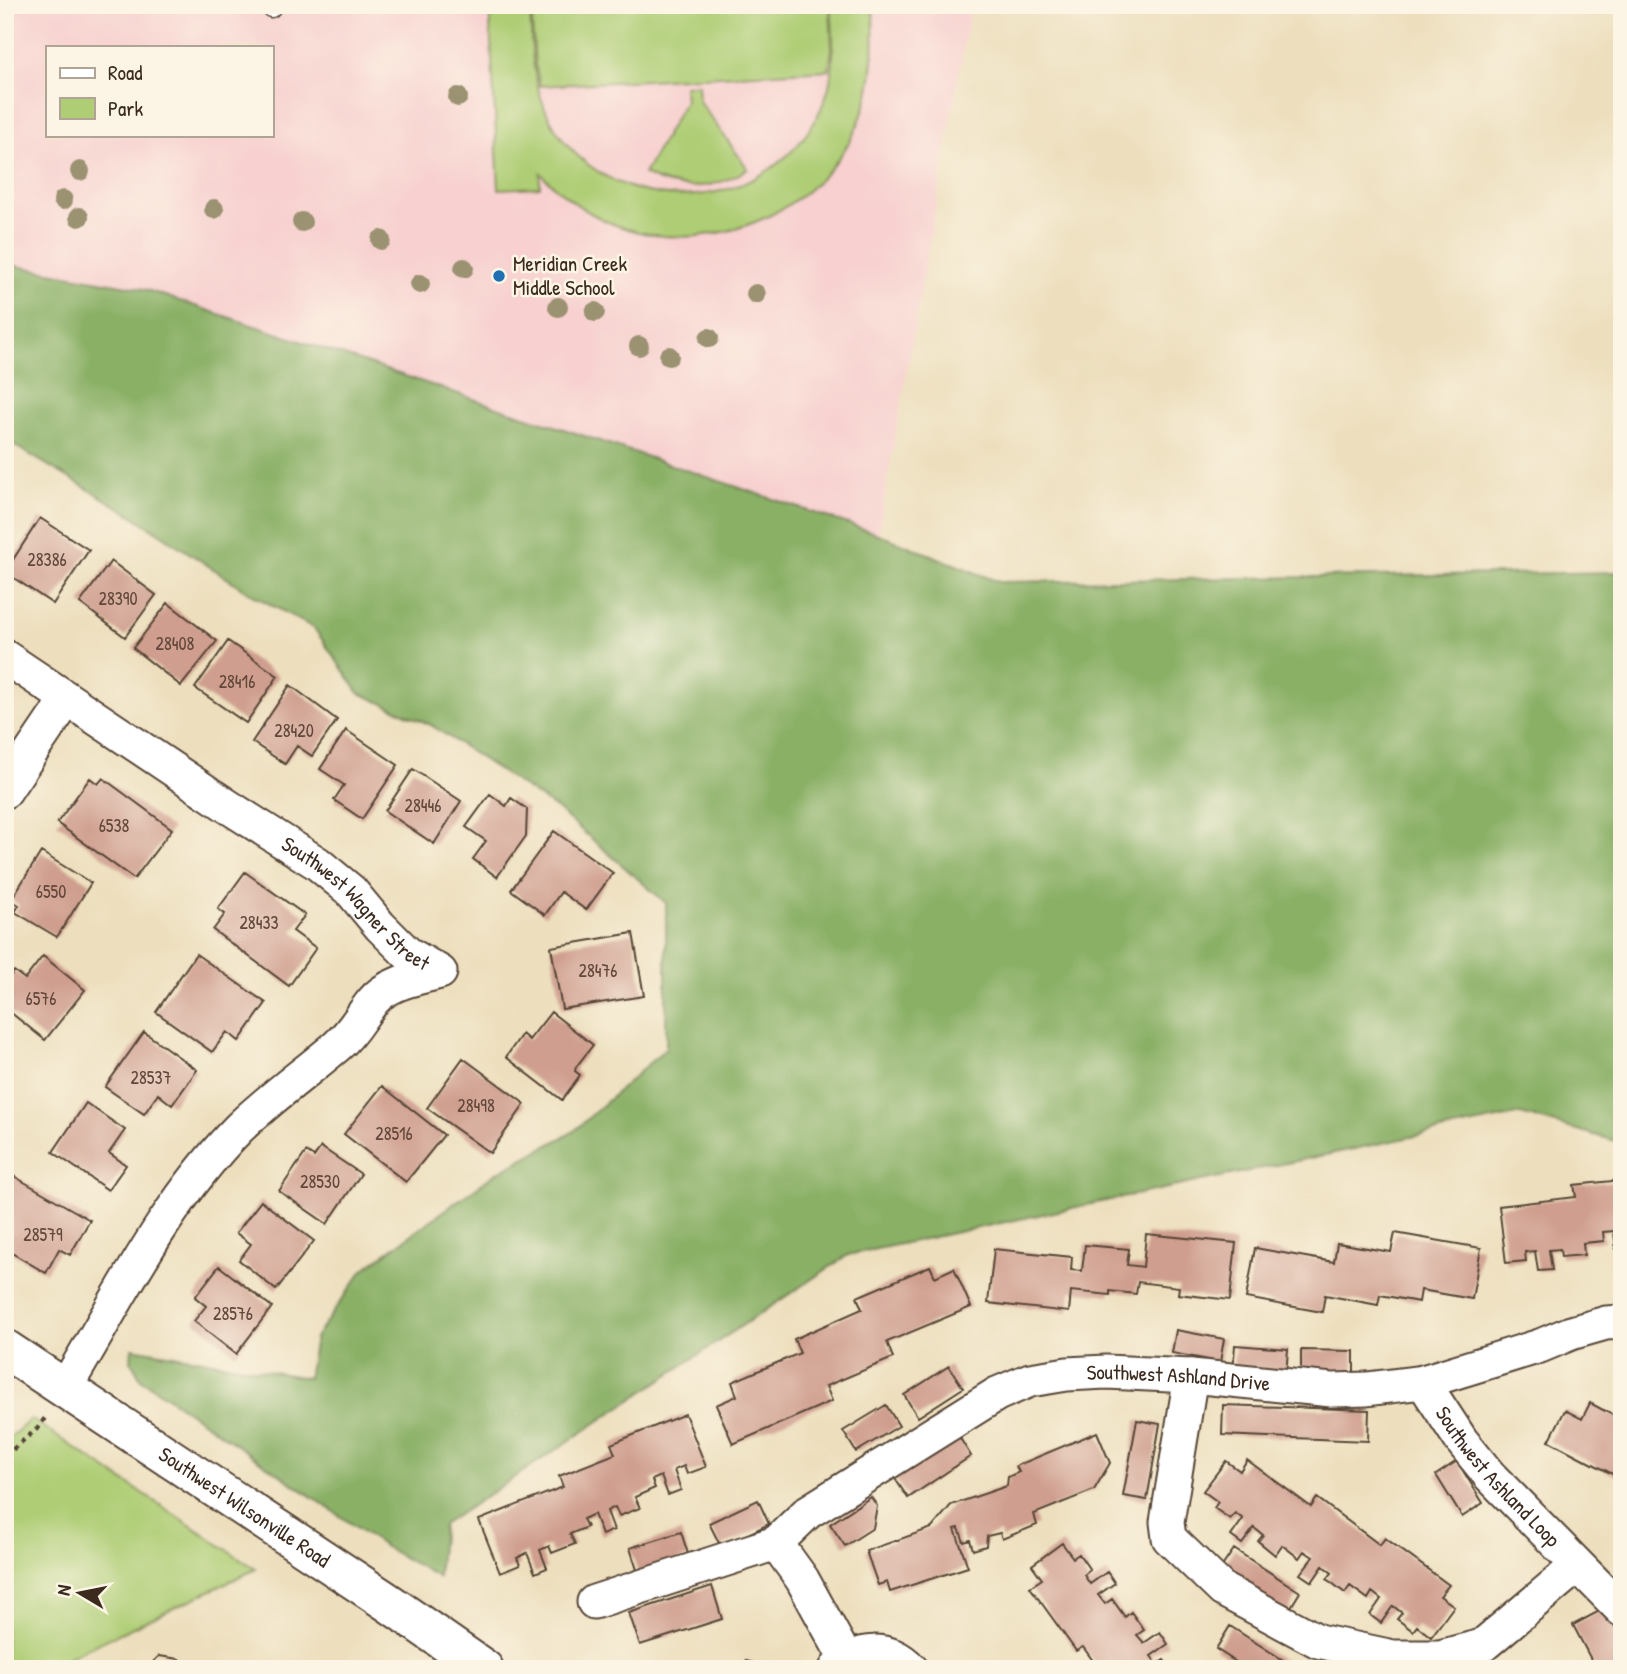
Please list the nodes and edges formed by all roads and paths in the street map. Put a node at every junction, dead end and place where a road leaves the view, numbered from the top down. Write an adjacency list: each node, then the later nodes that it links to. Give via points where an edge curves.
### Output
1 (199, 5): 2 (path)
2 (199, 14)
3 (5, 657): 4 (street, Southwest Wagner Street)
4 (67, 699): 5 (street); 10 (street, Southwest Wagner Street, via 317,863 351,891 407,953 440,972 399,984 374,998 352,1033 238,1130 167,1218)
5 (5, 791)
6 (1622, 1322): 9 (street, Southwest Ashland Drive, via 1571,1333)
7 (5, 1349): 10 (main road, Southwest Wilsonville Road)
8 (1191, 1376): 9 (street, Southwest Ashland Drive, via 1332,1390); 12 (street, Southwest Ashland Drive, via 1106,1372 1030,1380 997,1394 808,1512); 16 (street, Southwest Ashland Loop, via 1167,1522 1169,1538 1223,1590)
9 (1423, 1382): 13 (street, Southwest Ashland Loop, via 1490,1476)
10 (65, 1388): 11 (path, via 38,1428); 19 (main road, Southwest Wilsonville Road)
11 (5, 1456)
12 (776, 1543): 14 (street, Southwest Ashland Drive); 18 (street, via 802,1579)
13 (1577, 1566): 15 (street, Southwest Ashland Loop); 17 (street, Southwest Ashland Loop, via 1482,1646)
14 (594, 1602)
15 (1622, 1610)
16 (1320, 1655): 17 (street, Southwest Ashland Loop)
17 (1440, 1663)
18 (841, 1664): 20 (street, via 866,1651 894,1656)
19 (484, 1669)
20 (911, 1669)

